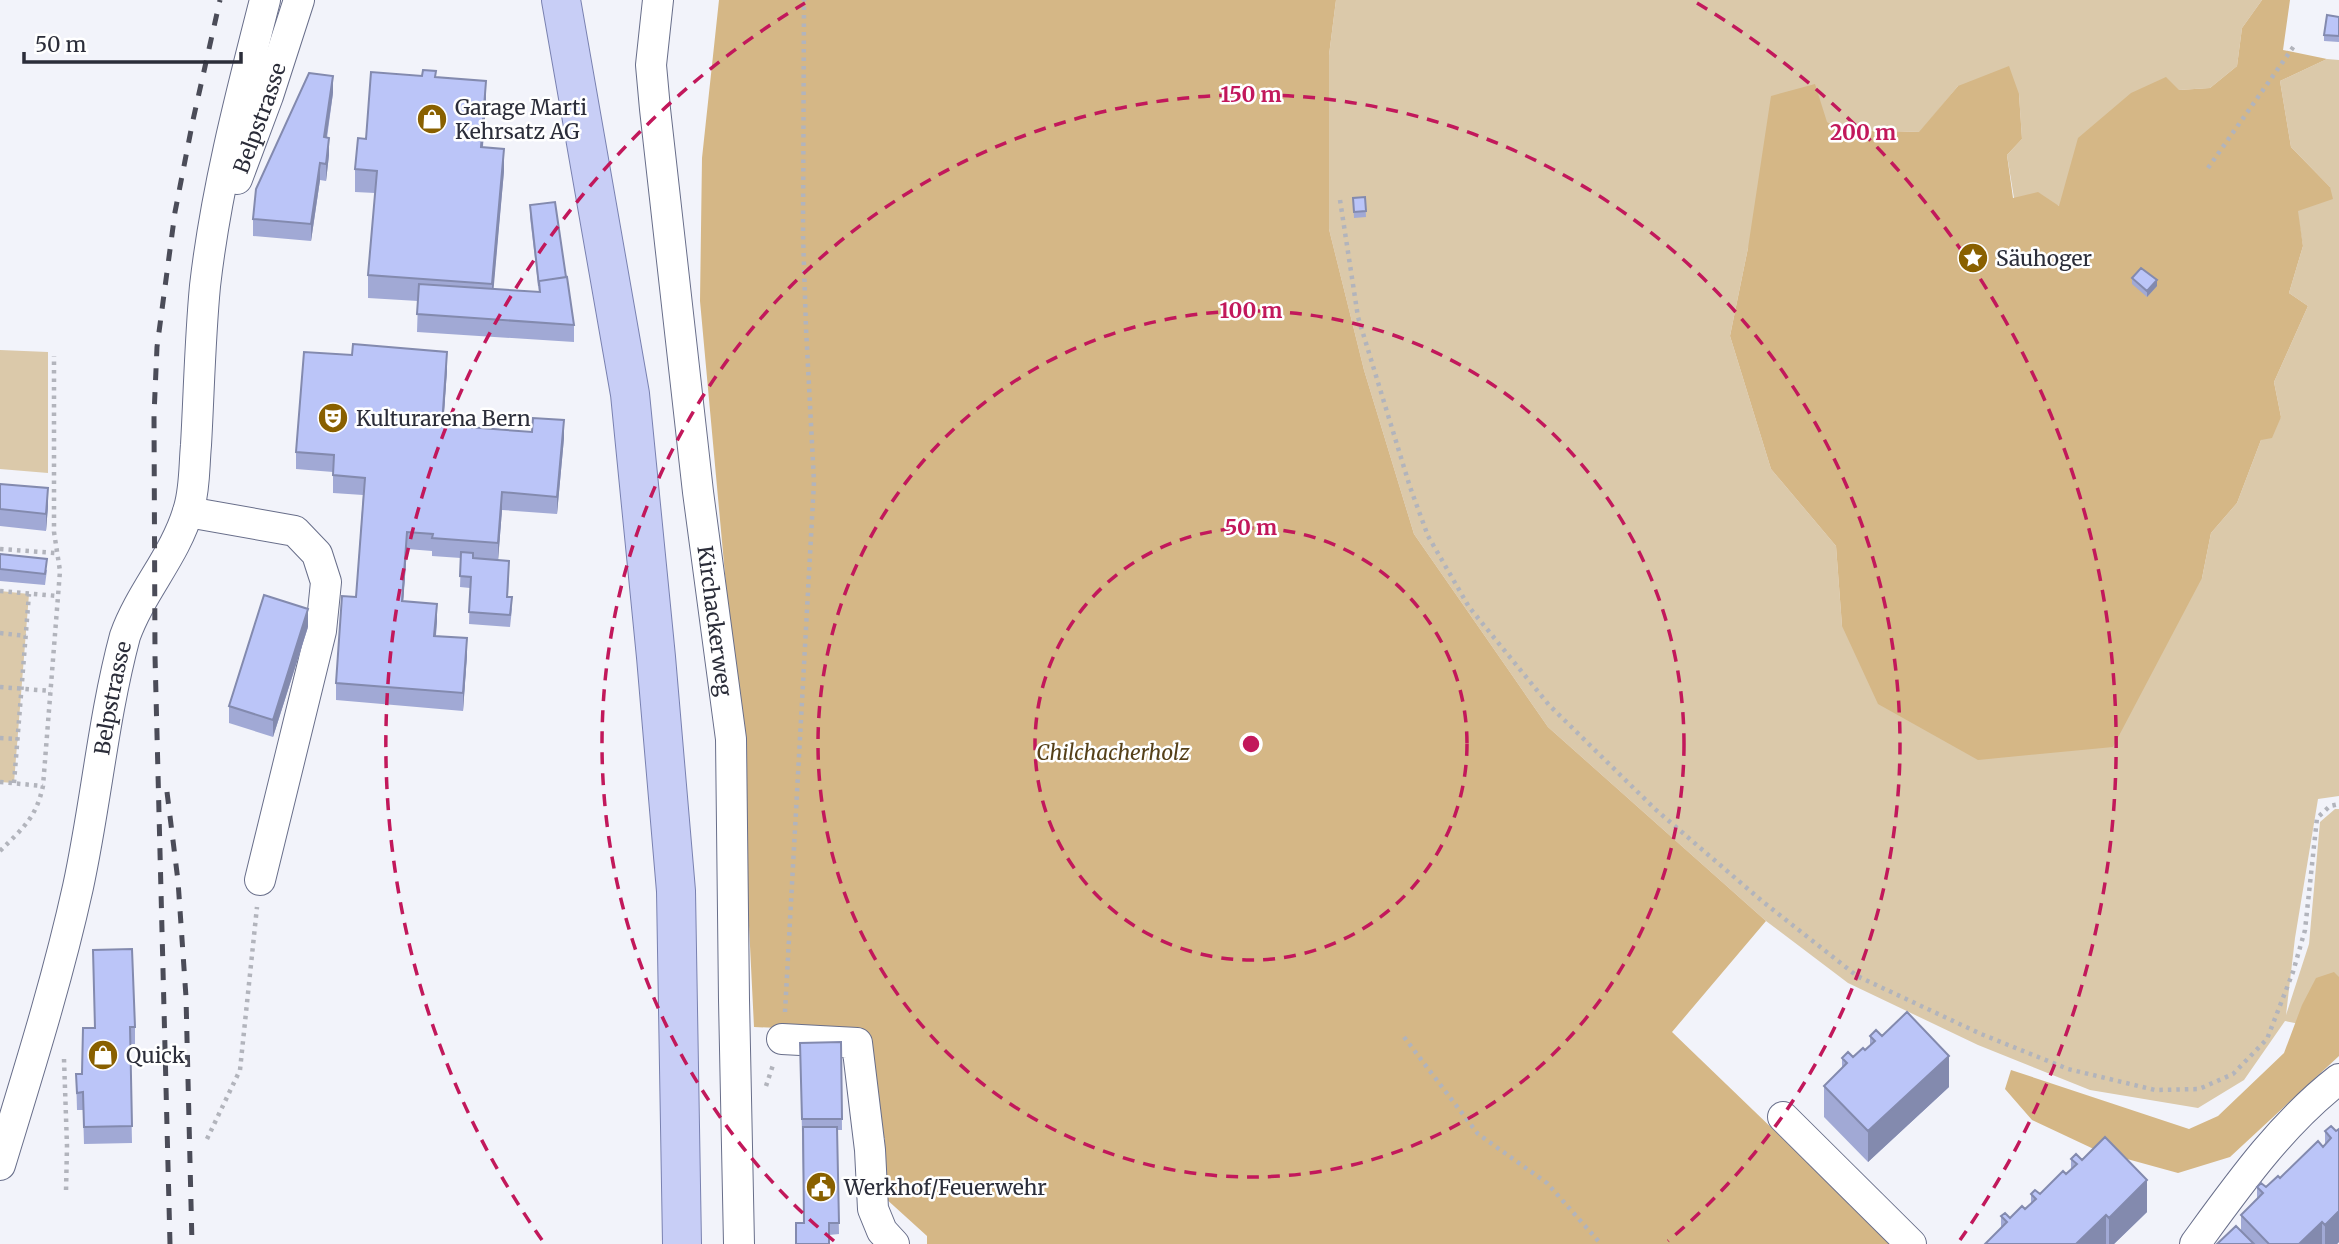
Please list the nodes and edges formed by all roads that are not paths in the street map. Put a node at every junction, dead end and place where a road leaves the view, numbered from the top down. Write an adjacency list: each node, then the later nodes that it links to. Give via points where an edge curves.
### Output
1 (265, 0): 5 (street, Belpstrasse, via 227,153)
2 (299, 0): 5 (street, Belpstrasse, via 268,96)
3 (561, 0): 12 (main road, via 630,394 656,657 676,891)
4 (658, 0): 13 (street, Kirchackerweg, via 651,65 655,109 731,739)
5 (213, 234): 6 (street, Belpstrasse, via 199,347)
6 (188, 512): 7 (street, via 295,531 317,554 326,582 321,631); 11 (street, Belpstrasse, via 125,636 63,951)
7 (260, 880)
8 (782, 1039): 14 (street, via 858,1042 873,1209 882,1231)
9 (2339, 1079): 16 (street, via 2313,1099 2255,1163)
10 (1783, 1117): 15 (street)
11 (0, 1165)
12 (682, 1244)
13 (739, 1244)
14 (894, 1244)
15 (1911, 1244)
16 (2195, 1244)

